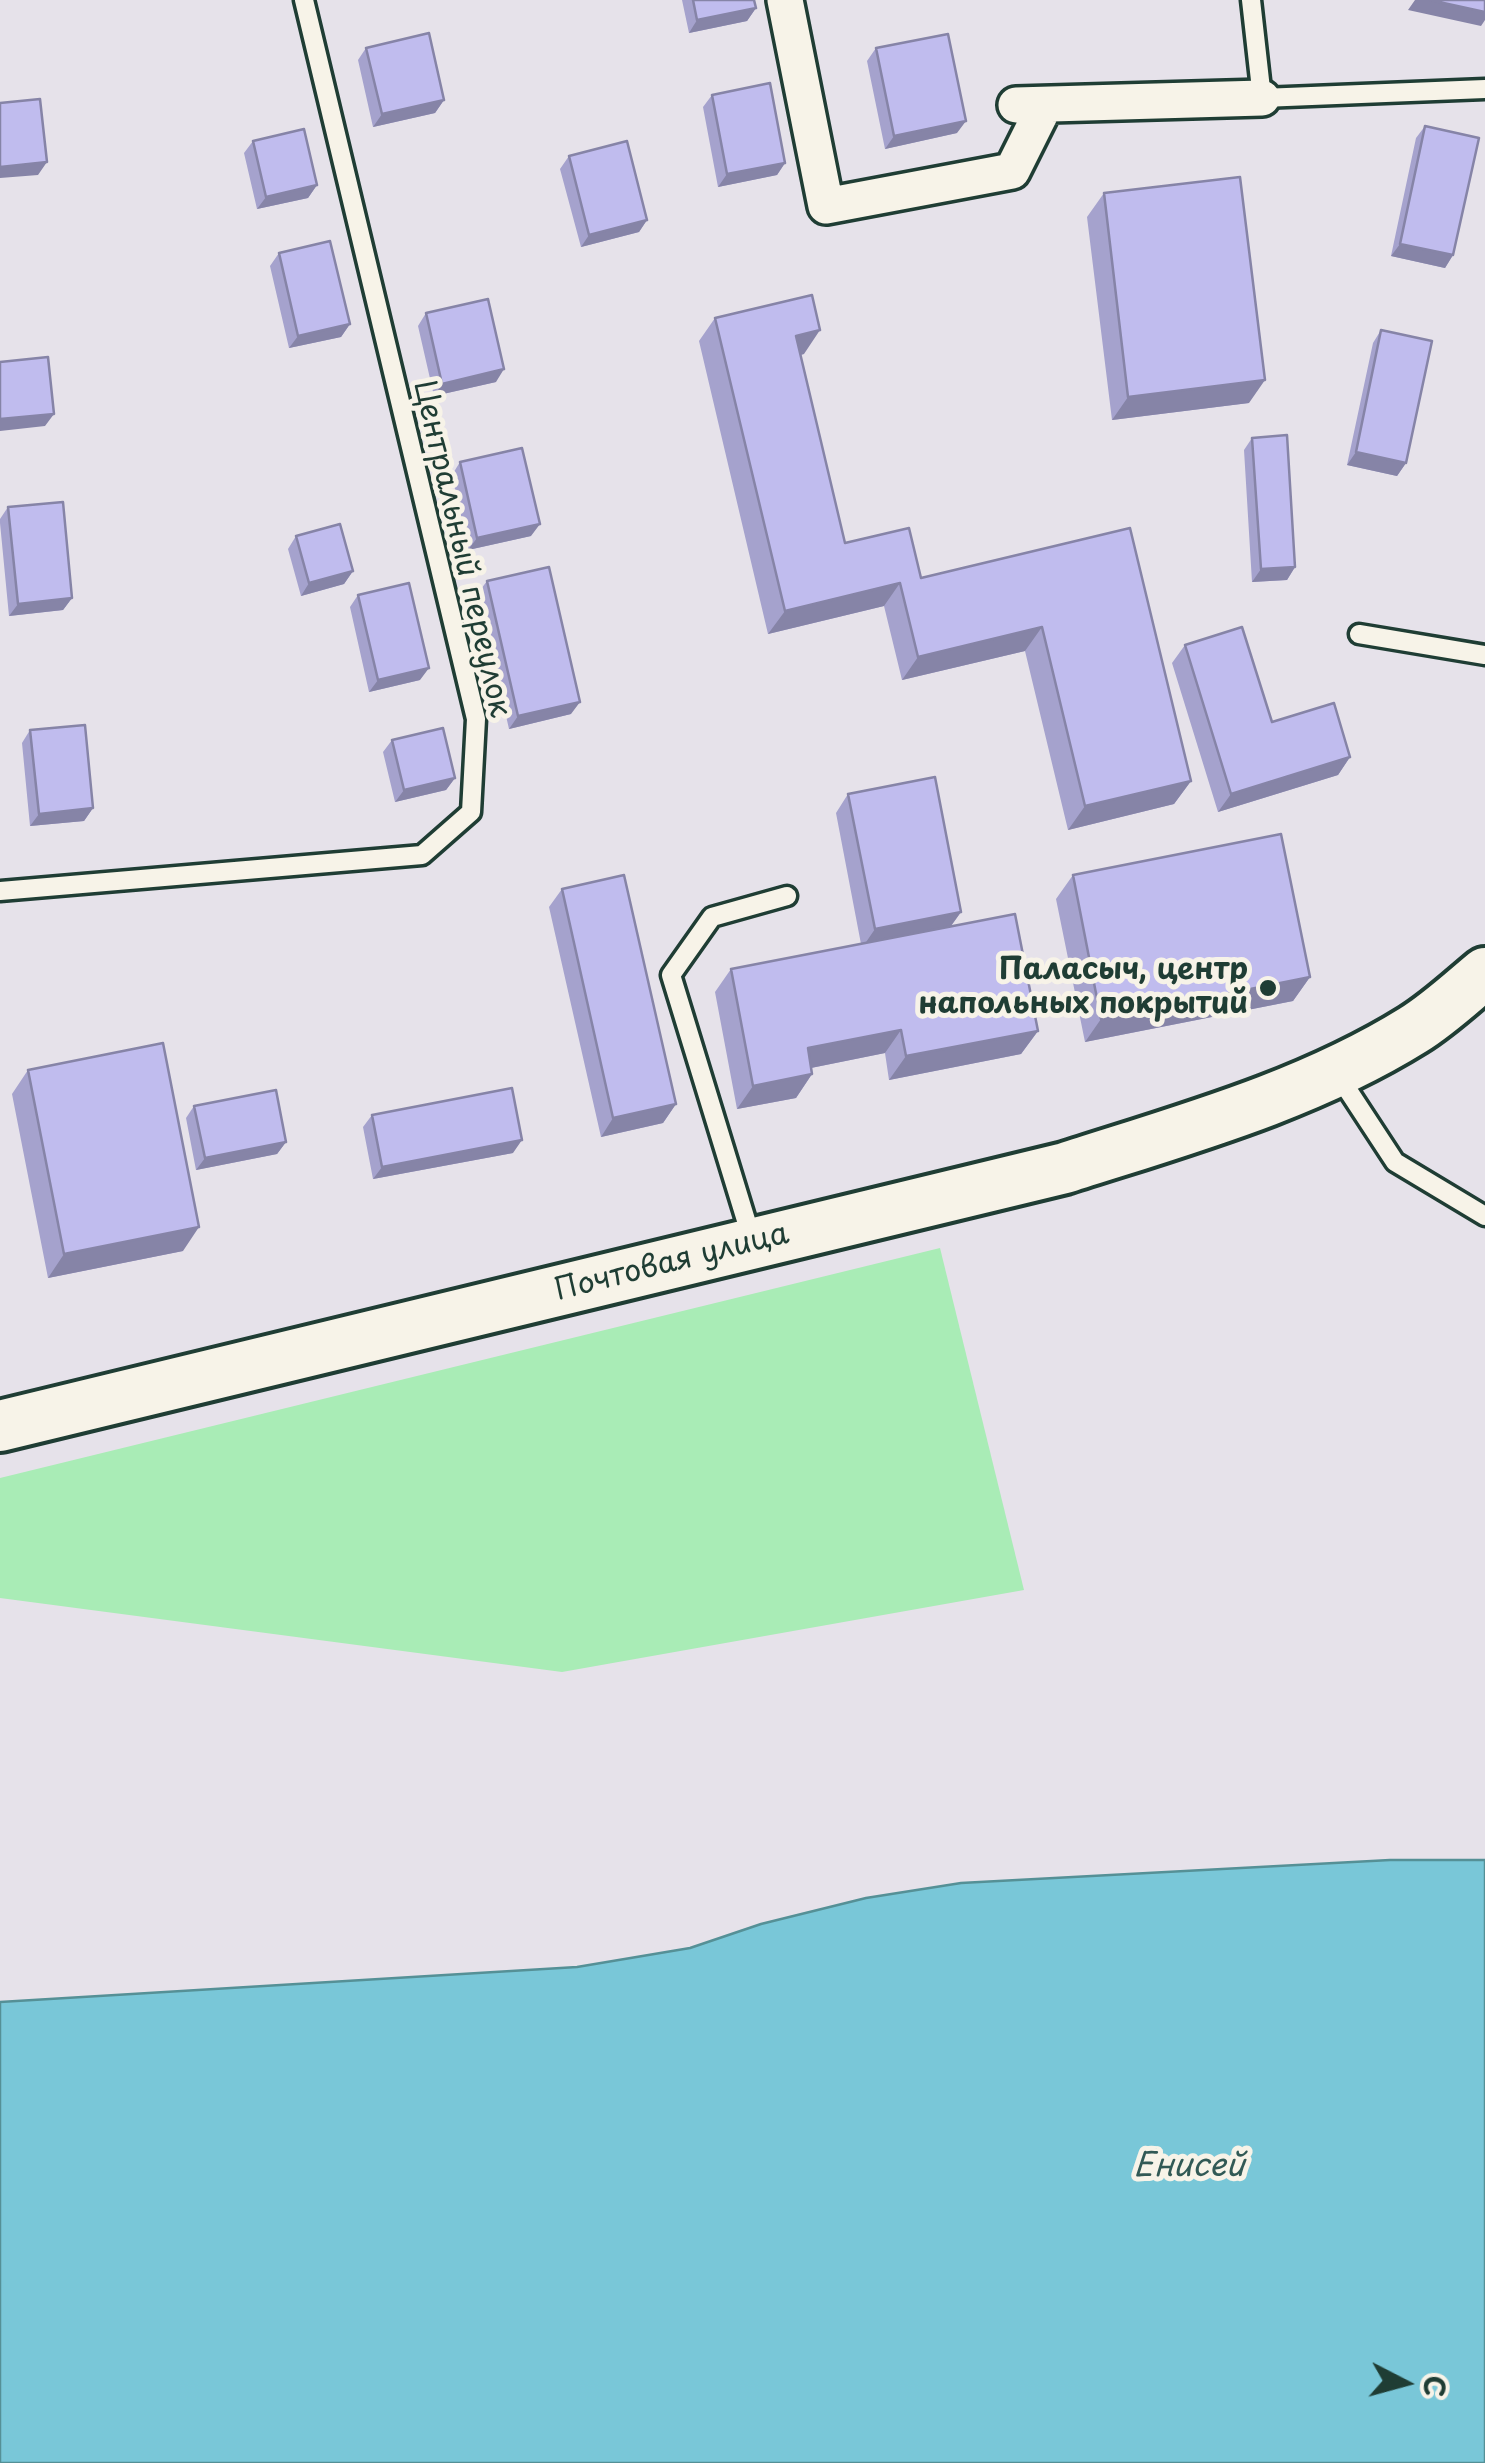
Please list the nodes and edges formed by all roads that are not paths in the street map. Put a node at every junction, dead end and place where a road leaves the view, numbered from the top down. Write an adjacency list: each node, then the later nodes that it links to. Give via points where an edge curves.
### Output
1 (304, 0): 8 (lane, Центральный переулок, via 476,719 471,812 422,855)
2 (785, 0): 5 (street, via 826,206 1012,171 1030,105)
3 (1250, 0): 5 (lane)
4 (1485, 90): 5 (lane)
5 (1262, 98)
6 (1358, 634): 7 (lane)
7 (1485, 655)
8 (0, 891)
9 (787, 896): 13 (lane, via 712,917 671,975)
10 (1485, 972): 11 (main road, Почтовая улица, via 1415,1029)
11 (1334, 1070): 12 (lane, via 1394,1162); 13 (main road, Почтовая улица, via 1237,1112 1065,1168)
12 (1485, 1216)
13 (753, 1244): 14 (main road, Почтовая улица)
14 (0, 1426)

